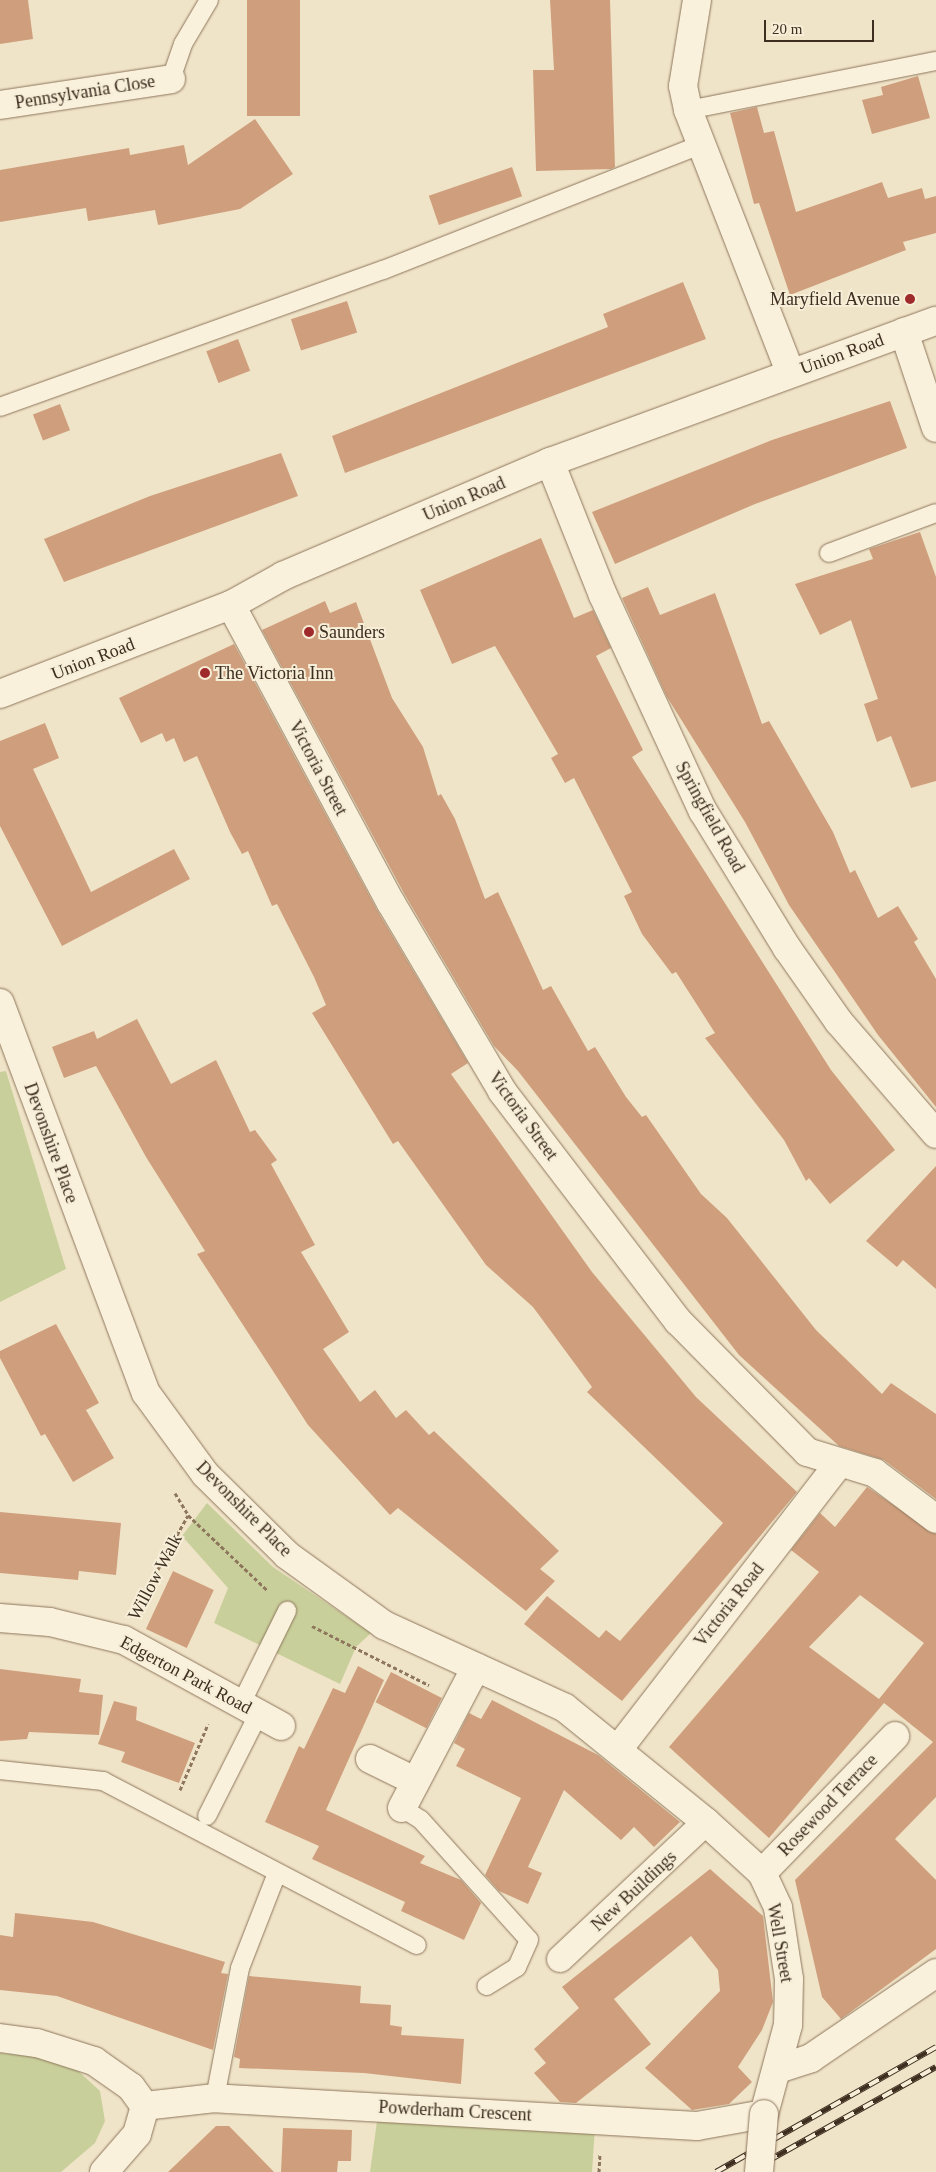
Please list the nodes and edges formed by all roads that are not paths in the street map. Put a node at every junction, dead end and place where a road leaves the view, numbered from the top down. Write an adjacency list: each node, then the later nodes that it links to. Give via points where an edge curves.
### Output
1 (209, 0): 4 (lane, via 183,44)
2 (697, 0): 6 (street, via 683,86)
3 (936, 61): 6 (lane)
4 (171, 79): 5 (street, Pennsylvania Close)
5 (0, 105)
6 (688, 110): 7 (street)
7 (700, 145): 10 (street); 11 (lane, via 383,270)
8 (936, 321): 9 (street, Union Road)
9 (904, 332): 10 (street, Union Road); 12 (street)
10 (790, 372): 13 (street, Union Road)
11 (0, 407)
12 (936, 428)
13 (550, 462): 16 (street, Union Road, via 283,576); 19 (street, Springfield Road, via 606,604 703,811 787,948 839,1022)
14 (936, 513): 15 (lane)
15 (829, 553)
16 (231, 605): 17 (street, Union Road); 20 (street, Victoria Street, via 387,895 502,1092 678,1321 807,1452)
17 (0, 694)
18 (0, 1003): 24 (street, Devonshire Place, via 146,1393 199,1466 295,1561 384,1625)
19 (936, 1134)
20 (839, 1463): 21 (street, Victoria Street, via 857,1464 875,1473); 27 (street, Victoria Road)
21 (936, 1519)
22 (287, 1611): 25 (lane)
23 (0, 1618): 25 (street, Edgerton Park Road, via 50,1622 124,1640)
24 (476, 1667): 27 (street, Devonshire Place, via 565,1708); 30 (street)
25 (251, 1709): 32 (lane)
26 (895, 1736): 35 (street, Rosewood Terrace)
27 (619, 1748): 33 (street, Well Street)
28 (370, 1759): 30 (street)
29 (0, 1770): 34 (lane, via 103,1781)
30 (415, 1781): 31 (street)
31 (402, 1808): 39 (lane, via 421,1820 529,1940 517,1967)
32 (207, 1816)
33 (706, 1822): 35 (street, Well Street); 37 (street, New Buildings)
34 (277, 1874): 36 (lane, via 334,1898); 42 (lane, via 240,1968)
35 (762, 1874): 41 (street, Well Street, via 778,1908 789,1979 788,2025)
36 (417, 1945)
37 (560, 1959)
38 (936, 1973): 41 (street, via 811,2058)
39 (486, 1986)
40 (0, 2038): 43 (street, via 37,2043 94,2061 131,2087)
41 (778, 2069): 44 (street, Well Street)
42 (215, 2098): 43 (street, Powderham Crescent); 44 (street, Powderham Crescent, via 697,2126)
43 (145, 2106): 45 (street, via 138,2134)
44 (764, 2114): 46 (street, Well Street, bridge)
45 (104, 2172)
46 (759, 2172)

